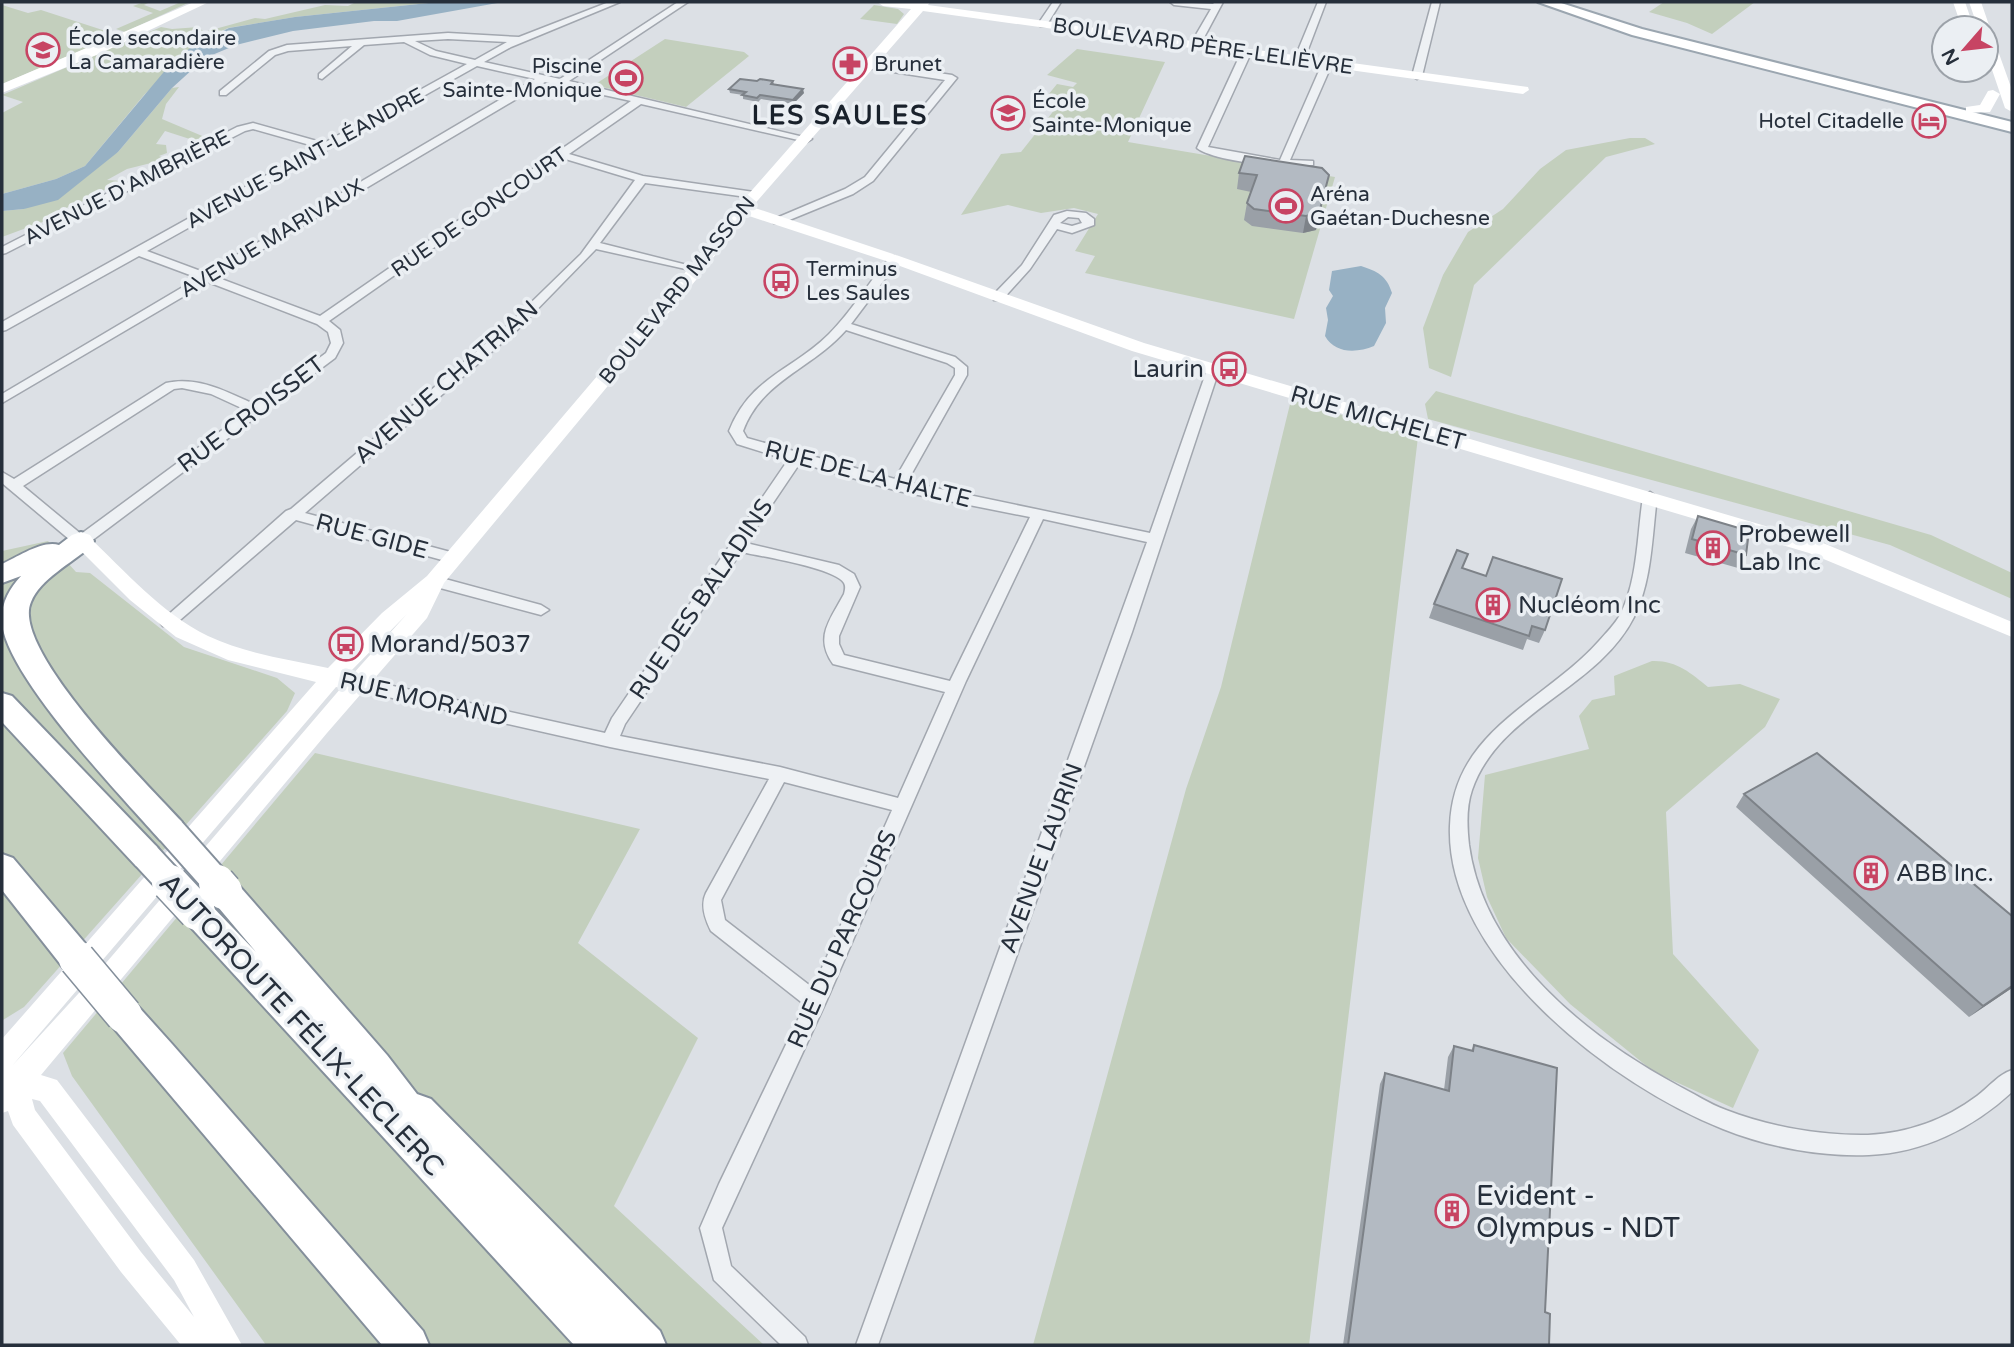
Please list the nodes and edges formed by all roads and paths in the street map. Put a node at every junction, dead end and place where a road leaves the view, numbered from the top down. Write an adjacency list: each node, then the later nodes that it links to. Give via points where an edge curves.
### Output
1 (204, 2): 29 (main road)
2 (616, 2): 14 (street, AVENUE SAINT-LÉANDRE)
3 (684, 2): 26 (street)
4 (883, 2): 10 (main road, BOULEVARD PÈRE-LELIÈVRE)
5 (1057, 2): 12 (street)
6 (1174, 2): 11 (street)
7 (1322, 2): 18 (street)
8 (1436, 2): 23 (street)
9 (1545, 2): 25 (main road, via 1637,32)
10 (921, 4): 12 (main road, BOULEVARD PÈRE-LELIÈVRE); 21 (main road, BOULEVARD MASSON)
11 (1218, 4): 16 (street)
12 (1043, 24): 16 (main road, BOULEVARD PÈRE-LELIÈVRE)
13 (404, 38): 14 (street); 15 (street); 19 (street, via 433,53)
14 (519, 40): 19 (street, AVENUE SAINT-LÉANDRE)
15 (363, 41): 22 (street); 31 (street, via 276,51)
16 (1195, 45): 17 (main road, BOULEVARD PÈRE-LELIÈVRE)
17 (1246, 53): 18 (main road, BOULEVARD PÈRE-LELIÈVRE); 40 (street, via 1202,148)
18 (1299, 60): 20 (main road, BOULEVARD PÈRE-LELIÈVRE)
19 (476, 63): 24 (street); 37 (street, AVENUE SAINT-LÉANDRE)
20 (1327, 64): 23 (main road, BOULEVARD PÈRE-LELIÈVRE); 40 (street)
21 (870, 66): 36 (main road, BOULEVARD MASSON); 44 (street, via 952,78 857,189 802,207)
22 (322, 76)
23 (1417, 76): 30 (main road, BOULEVARD PÈRE-LELIÈVRE)
24 (544, 78): 26 (street); 51 (street, AVENUE MARIVAUX)
25 (1824, 79): 34 (main road); 35 (main road)
26 (562, 82): 33 (street)
27 (1989, 84): 32 (main road)
28 (2000, 84): 35 (main road)
29 (2, 89)
30 (1522, 90)
31 (223, 93)
32 (1993, 94): 34 (main road, via 1985,109); 35 (main road)
33 (638, 101): 36 (street); 38 (street, RUE DE GONCOURT)
34 (1971, 110): 35 (main road)
35 (2009, 119)
36 (807, 139): 42 (main road, BOULEVARD MASSON)
37 (323, 146): 47 (street, AVENUE D'AMBRIÈRE, via 253,126 241,129); 48 (street, AVENUE SAINT-LÉANDRE)
38 (562, 155): 41 (street); 53 (street, RUE DE GONCOURT)
39 (1309, 163): 40 (street)
40 (1283, 164)
41 (642, 179): 42 (street); 46 (street, AVENUE CHATRIAN)
42 (754, 195): 43 (main road, BOULEVARD MASSON)
43 (743, 209): 44 (main road, RUE MICHELET); 50 (main road, BOULEVARD MASSON)
44 (778, 221): 49 (main road, RUE MICHELET)
45 (1054, 225): 52 (street, via 1026,267)
46 (594, 244): 50 (street); 63 (street, AVENUE CHATRIAN, via 514,326)
47 (2, 251)
48 (137, 251): 51 (street, RUE CROISSET); 55 (street, AVENUE SAINT-LÉANDRE)
49 (894, 259): 52 (main road, RUE MICHELET); 54 (street, RUE DE LA HALTE)
50 (695, 270): 68 (main road, BOULEVARD MASSON)
51 (204, 278): 53 (street, RUE CROISSET); 57 (street, AVENUE MARIVAUX)
52 (998, 297): 56 (main road, RUE MICHELET)
53 (320, 321): 58 (street, RUE CROISSET, via 334,330 337,343 331,355)
54 (843, 325): 59 (street, RUE DE LA HALTE, via 820,350 768,382 739,420 736,431 742,441); 61 (street, via 961,367 961,375)
55 (2, 327)
56 (1213, 370): 62 (main road, RUE MICHELET); 65 (street, AVENUE LAURIN)
57 (2, 399)
58 (257, 410): 60 (street, via 200,386 171,386); 66 (street, RUE CROISSET)
59 (796, 459): 61 (street, RUE DE LA HALTE); 67 (street, RUE DES BALADINS)
60 (8, 481): 66 (street, RUE MORAND)
61 (898, 486): 64 (street, RUE DE LA HALTE)
62 (1650, 498): 73 (main road, RUE MICHELET, via 1816,548); 86 (street, via 1628,615 1601,653 1578,674 1504,726 1479,755 1463,794 1458,826 1467,881 1500,948 1565,1018 1657,1086 1726,1121 1796,1139 1870,1145 1952,1127)
63 (291, 514): 68 (street, RUE GIDE); 72 (street, AVENUE CHATRIAN)
64 (1038, 515): 65 (street, RUE DE LA HALTE); 75 (street, RUE DU PARCOURS)
65 (1155, 539): 95 (street, AVENUE LAURIN)
66 (81, 541): 69 (highway); 72 (main road, RUE MORAND); 85 (highway, bridge, via 28,585 17,601 14,621 26,652 47,684)
67 (737, 547): 75 (street, via 834,569 849,578 851,594 829,640 830,652 839,660); 77 (street, RUE DES BALADINS, via 618,722)
68 (453, 558): 70 (main road, BOULEVARD MASSON)
69 (2, 574)
70 (434, 581): 71 (street); 74 (main road, BOULEVARD MASSON, via 420,613)
71 (541, 610)
72 (168, 622): 74 (main road, RUE MORAND, via 201,641 244,656)
73 (2012, 630)
74 (346, 681): 77 (street, RUE MORAND); 84 (main road, via 198,831); 87 (main road, via 109,978)
75 (956, 689): 79 (street, RUE DU PARCOURS)
76 (2, 704): 88 (highway, AUTOROUTE FÉLIX-LECLERC, bridge)
77 (610, 741): 78 (street, RUE MORAND)
78 (780, 774): 79 (street, RUE MORAND); 83 (street, via 712,899 713,913 718,925)
79 (902, 806): 83 (street, RUE DU PARCOURS)
80 (2, 867): 82 (highway)
81 (2, 895): 82 (highway, via 48,942)
82 (67, 947): 91 (highway, bridge)
83 (816, 1002): 94 (street, RUE DU PARCOURS, via 711,1228 722,1272)
84 (2, 1058)
85 (375, 1067): 88 (highway); 93 (highway)
86 (2012, 1079)
87 (6, 1086): 89 (main road, via 23,1116 131,1262); 90 (main road, via 48,1089 184,1270)
88 (518, 1257): 92 (highway, AUTOROUTE FÉLIX-LECLERC)
89 (203, 1345)
90 (227, 1345)
91 (409, 1345)
92 (601, 1345)
93 (646, 1345)
94 (797, 1345)
95 (867, 1345)

